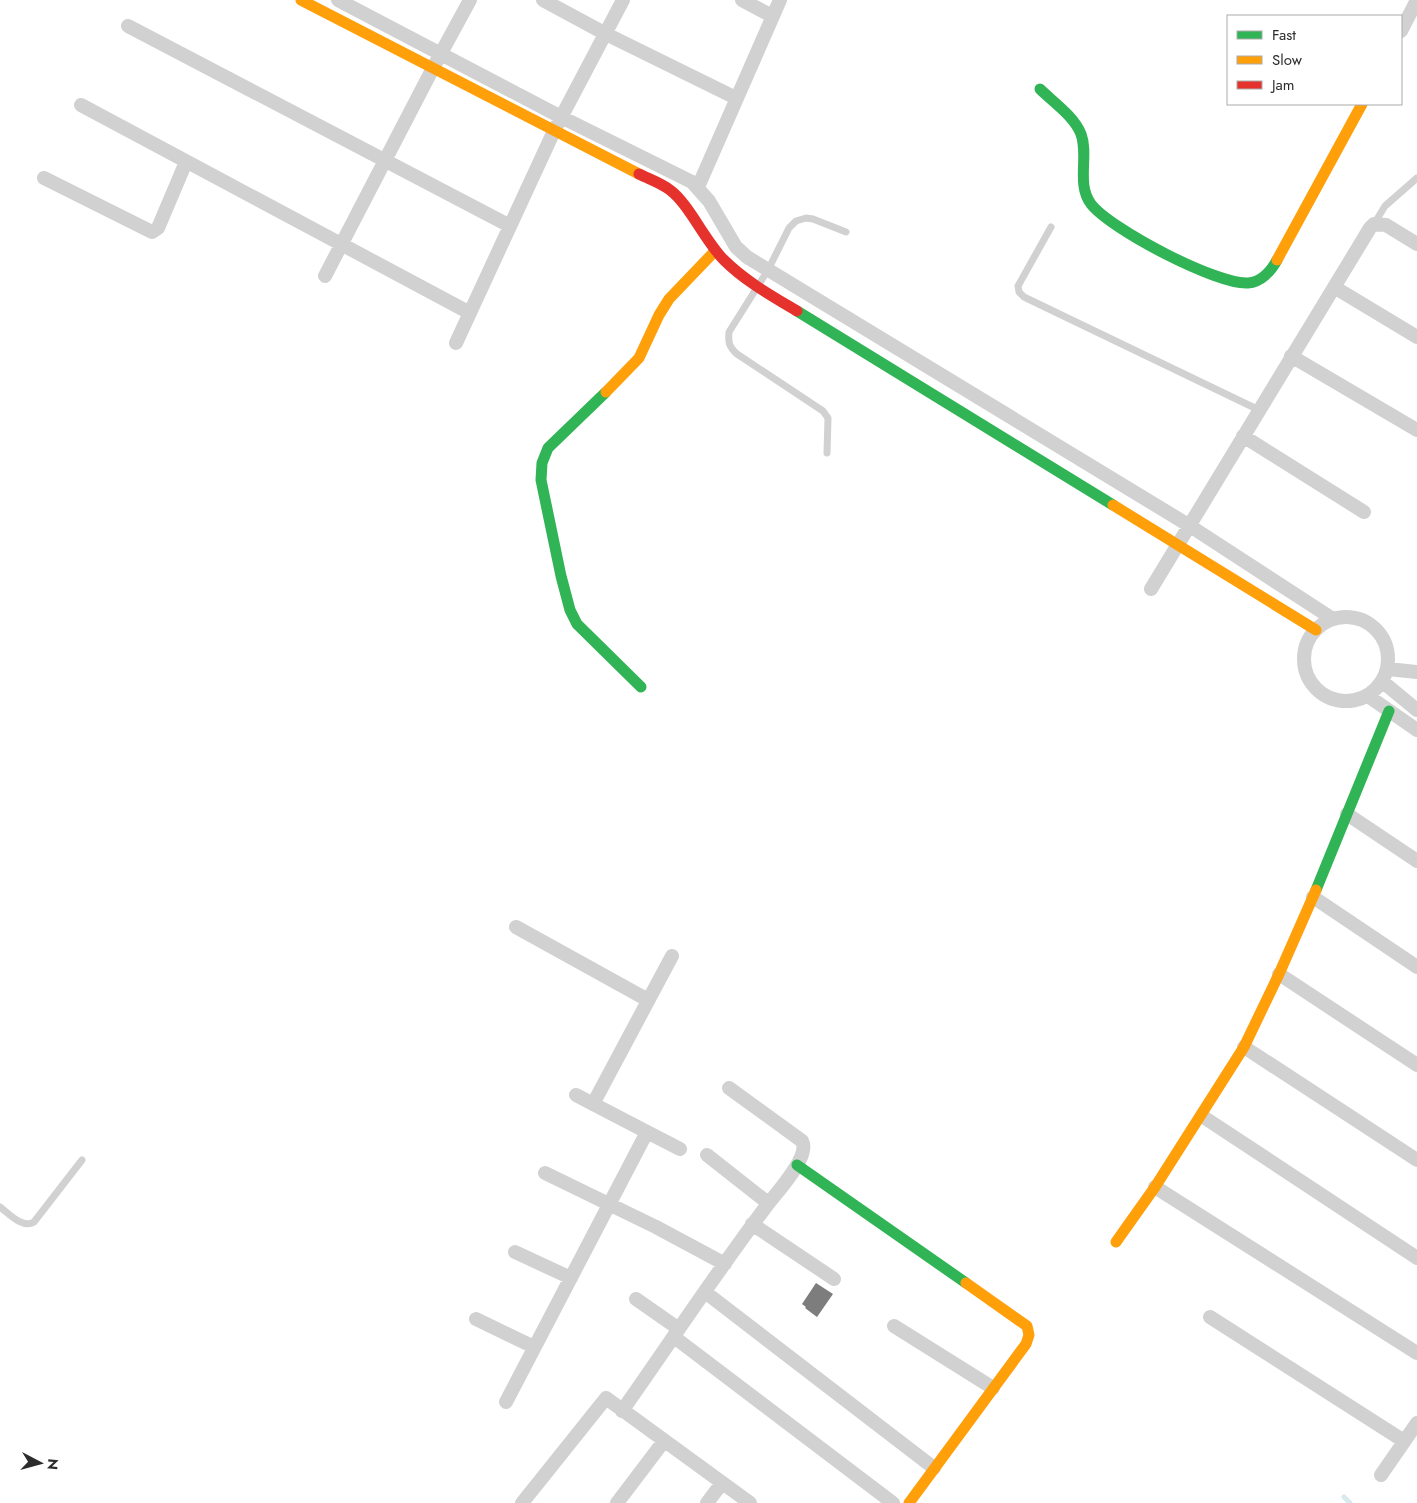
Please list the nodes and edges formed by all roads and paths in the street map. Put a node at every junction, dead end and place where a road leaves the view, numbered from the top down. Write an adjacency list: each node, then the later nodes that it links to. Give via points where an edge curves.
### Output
1 (301, 0): 14 (street)
2 (338, 0): 13 (street)
3 (470, 0): 13 (street)
4 (543, 0): 12 (street)
5 (623, 0): 12 (street)
6 (742, 0): 9 (street)
7 (780, 0): 9 (street)
8 (1416, 4): 11 (street)
9 (772, 16): 16 (street)
10 (128, 26): 21 (street)
11 (1402, 29)
12 (606, 34): 16 (street); 19 (street)
13 (440, 54): 14 (street); 19 (street)
14 (433, 68): 20 (street); 21 (street)
15 (1040, 90): 18 (street, via 1080,132 1084,188 1100,214 1118,228 1211,275 1246,283 1263,277 1273,266)
16 (736, 98): 25 (street)
17 (81, 105): 22 (street)
18 (1361, 105)
19 (561, 117): 20 (street); 25 (street)
20 (554, 131): 27 (street); 32 (street, via 670,190)
21 (386, 160): 27 (street); 31 (street)
22 (186, 162): 23 (street, via 158,228 152,232); 31 (street)
23 (44, 178)
24 (1416, 182): 26 (lane, via 1385,206)
25 (698, 187): 33 (street, via 736,247)
26 (1374, 224): 30 (street, via 1386,225); 36 (street)
27 (510, 226): 37 (street)
28 (1051, 227): 41 (lane, via 1018,286 1024,297)
29 (846, 232): 33 (lane, via 813,219 796,221 789,228)
30 (1417, 244)
31 (341, 245): 34 (street); 37 (street)
32 (715, 251): 35 (street); 53 (street, via 669,299 639,358 548,448 540,470 560,576 570,610 577,624)
33 (768, 270): 35 (lane); 46 (street)
34 (325, 276)
35 (758, 287): 44 (lane, via 729,332 730,348 823,411 828,418); 47 (street)
36 (1334, 287): 38 (street); 40 (street)
37 (470, 313): 39 (street)
38 (1417, 337)
39 (456, 343)
40 (1291, 356): 41 (street); 42 (street)
41 (1259, 410): 43 (street)
42 (1417, 430)
43 (1244, 436): 45 (street); 46 (street)
44 (827, 453)
45 (1364, 512)
46 (1190, 526): 47 (street); 49 (street)
47 (1177, 545): 48 (street); 50 (street)
48 (1152, 588)
49 (1333, 619): 50 (street); 52 (street, via 1347,616 1372,625 1388,648 1389,662)
50 (1316, 630): 54 (street, via 1306,645 1304,658 1310,682 1330,699 1342,702)
51 (1417, 672): 52 (street)
52 (1385, 675): 54 (street); 55 (street)
53 (641, 687)
54 (1368, 696): 56 (street)
55 (1417, 710)
56 (1389, 711): 57 (street); 58 (street)
57 (1417, 730)
58 (1347, 814): 59 (street); 60 (street)
59 (1417, 861)
60 (1313, 897): 63 (street); 64 (street)
61 (516, 927): 65 (street)
62 (672, 956): 65 (street)
63 (1417, 967)
64 (1279, 974): 66 (street); 67 (street)
65 (648, 1000): 70 (street)
66 (1244, 1047): 71 (street); 76 (street)
67 (1417, 1065)
68 (728, 1088): 77 (street, via 802,1141 804,1150)
69 (576, 1095): 70 (street)
70 (593, 1104): 72 (street)
71 (1202, 1116): 79 (street); 85 (street)
72 (647, 1132): 73 (street); 87 (street)
73 (680, 1149)
74 (707, 1155): 80 (street)
75 (82, 1160): 81 (lane, via 34,1222 24,1224)
76 (1417, 1160)
77 (798, 1165): 80 (street); 97 (street, via 1027,1326 1026,1344)
78 (546, 1173): 86 (street)
79 (1155, 1188): 83 (street); 96 (street)
80 (768, 1204): 82 (street)
81 (0, 1207)
82 (752, 1224): 86 (street); 88 (street)
83 (1116, 1242)
84 (516, 1252): 87 (street)
85 (1417, 1258)
86 (725, 1264): 89 (street)
87 (571, 1278): 95 (street)
88 (834, 1279)
89 (705, 1292): 94 (street); 103 (street)
90 (636, 1299): 94 (street)
91 (1210, 1317): 102 (street)
92 (476, 1319): 95 (street)
93 (894, 1326): 97 (street)
94 (676, 1333): 99 (street); 110 (street)
95 (534, 1348): 98 (street)
96 (1417, 1354)
97 (993, 1388): 103 (street)
98 (506, 1402)
99 (622, 1410): 101 (street); 106 (street, via 606,1398)
100 (1417, 1423): 102 (street)
101 (664, 1441): 105 (street); 107 (street)
102 (1404, 1441): 104 (street)
103 (934, 1468): 111 (street)
104 (1381, 1475)
105 (722, 1483): 108 (street); 109 (street)
106 (522, 1503)
107 (617, 1503)
108 (707, 1503)
109 (750, 1503)
110 (893, 1503)
111 (909, 1503)

